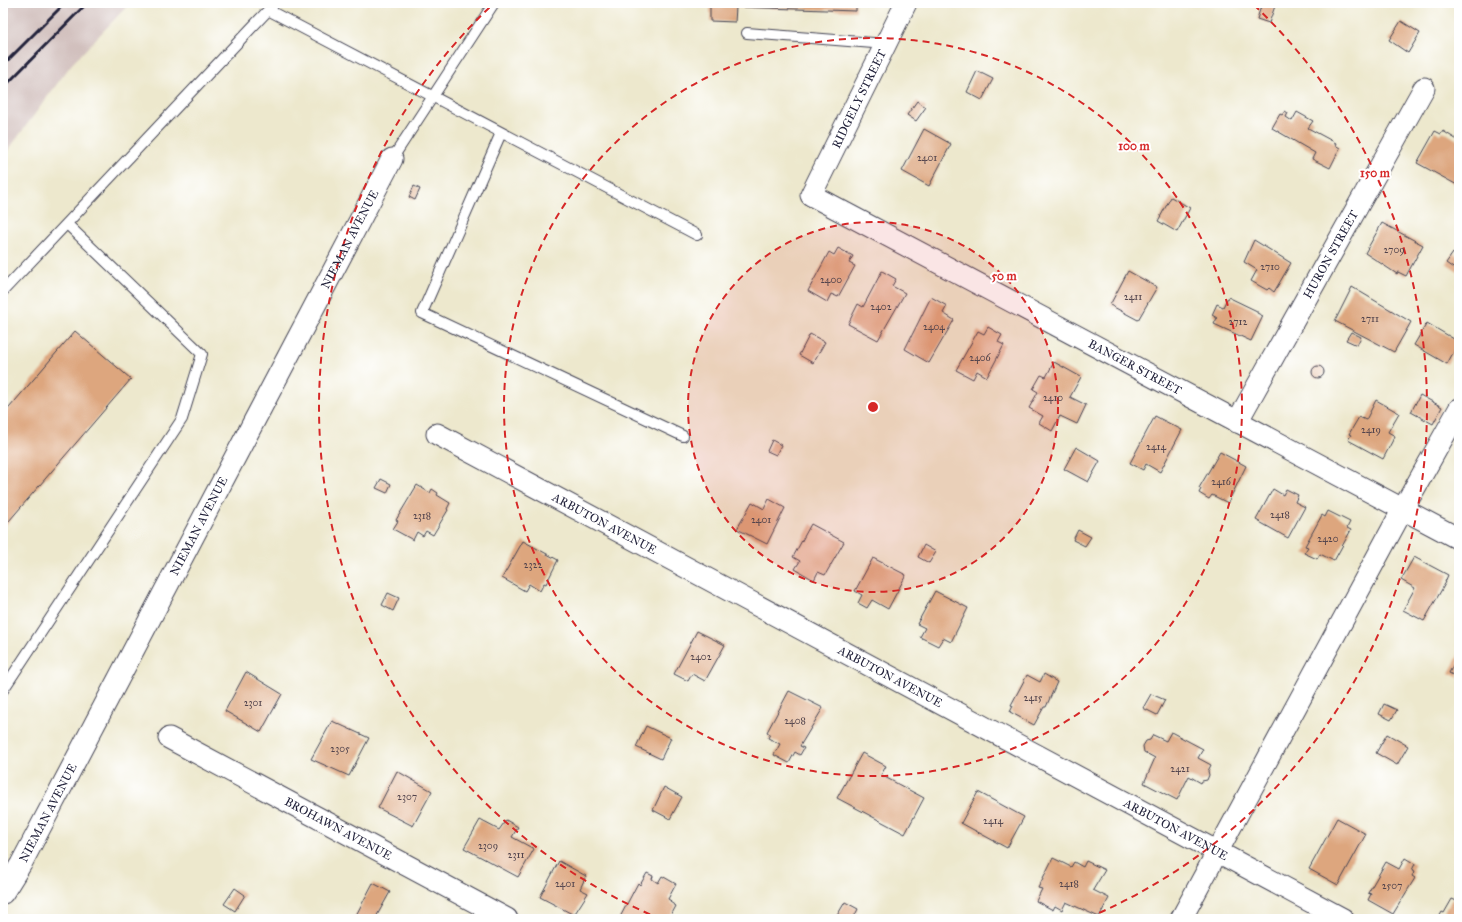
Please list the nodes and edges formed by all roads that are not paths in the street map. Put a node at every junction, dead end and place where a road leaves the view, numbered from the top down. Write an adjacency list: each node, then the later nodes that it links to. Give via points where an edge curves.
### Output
1 (494, 3): 7 (lane)
2 (906, 3): 5 (street, RIDGELY STREET)
3 (272, 7): 7 (lane); 11 (lane)
4 (747, 33): 5 (lane)
5 (886, 44): 10 (street, RIDGELY STREET)
6 (1424, 88): 15 (street, HURON STREET)
7 (432, 97): 8 (lane); 9 (lane)
8 (500, 133): 12 (lane); 17 (lane, via 422,313)
9 (392, 159): 23 (street, NIEMAN AVENUE, via 21,864)
10 (811, 194): 15 (street, BANGER STREET)
11 (67, 224): 13 (lane); 20 (lane, via 202,354 182,419)
12 (697, 235)
13 (3, 291)
14 (1459, 409): 18 (street)
15 (1238, 422): 18 (street, BANGER STREET)
16 (437, 434): 22 (street, ARBUTON AVENUE)
17 (683, 436)
18 (1403, 509): 19 (street, BANGER STREET); 22 (street)
19 (1459, 540)
20 (3, 690)
21 (169, 738): 24 (street, BROHAWN AVENUE)
22 (1218, 851): 25 (street); 26 (street, ARBUTON AVENUE)
23 (3, 893)
24 (507, 919)
25 (1181, 919)
26 (1343, 919)

